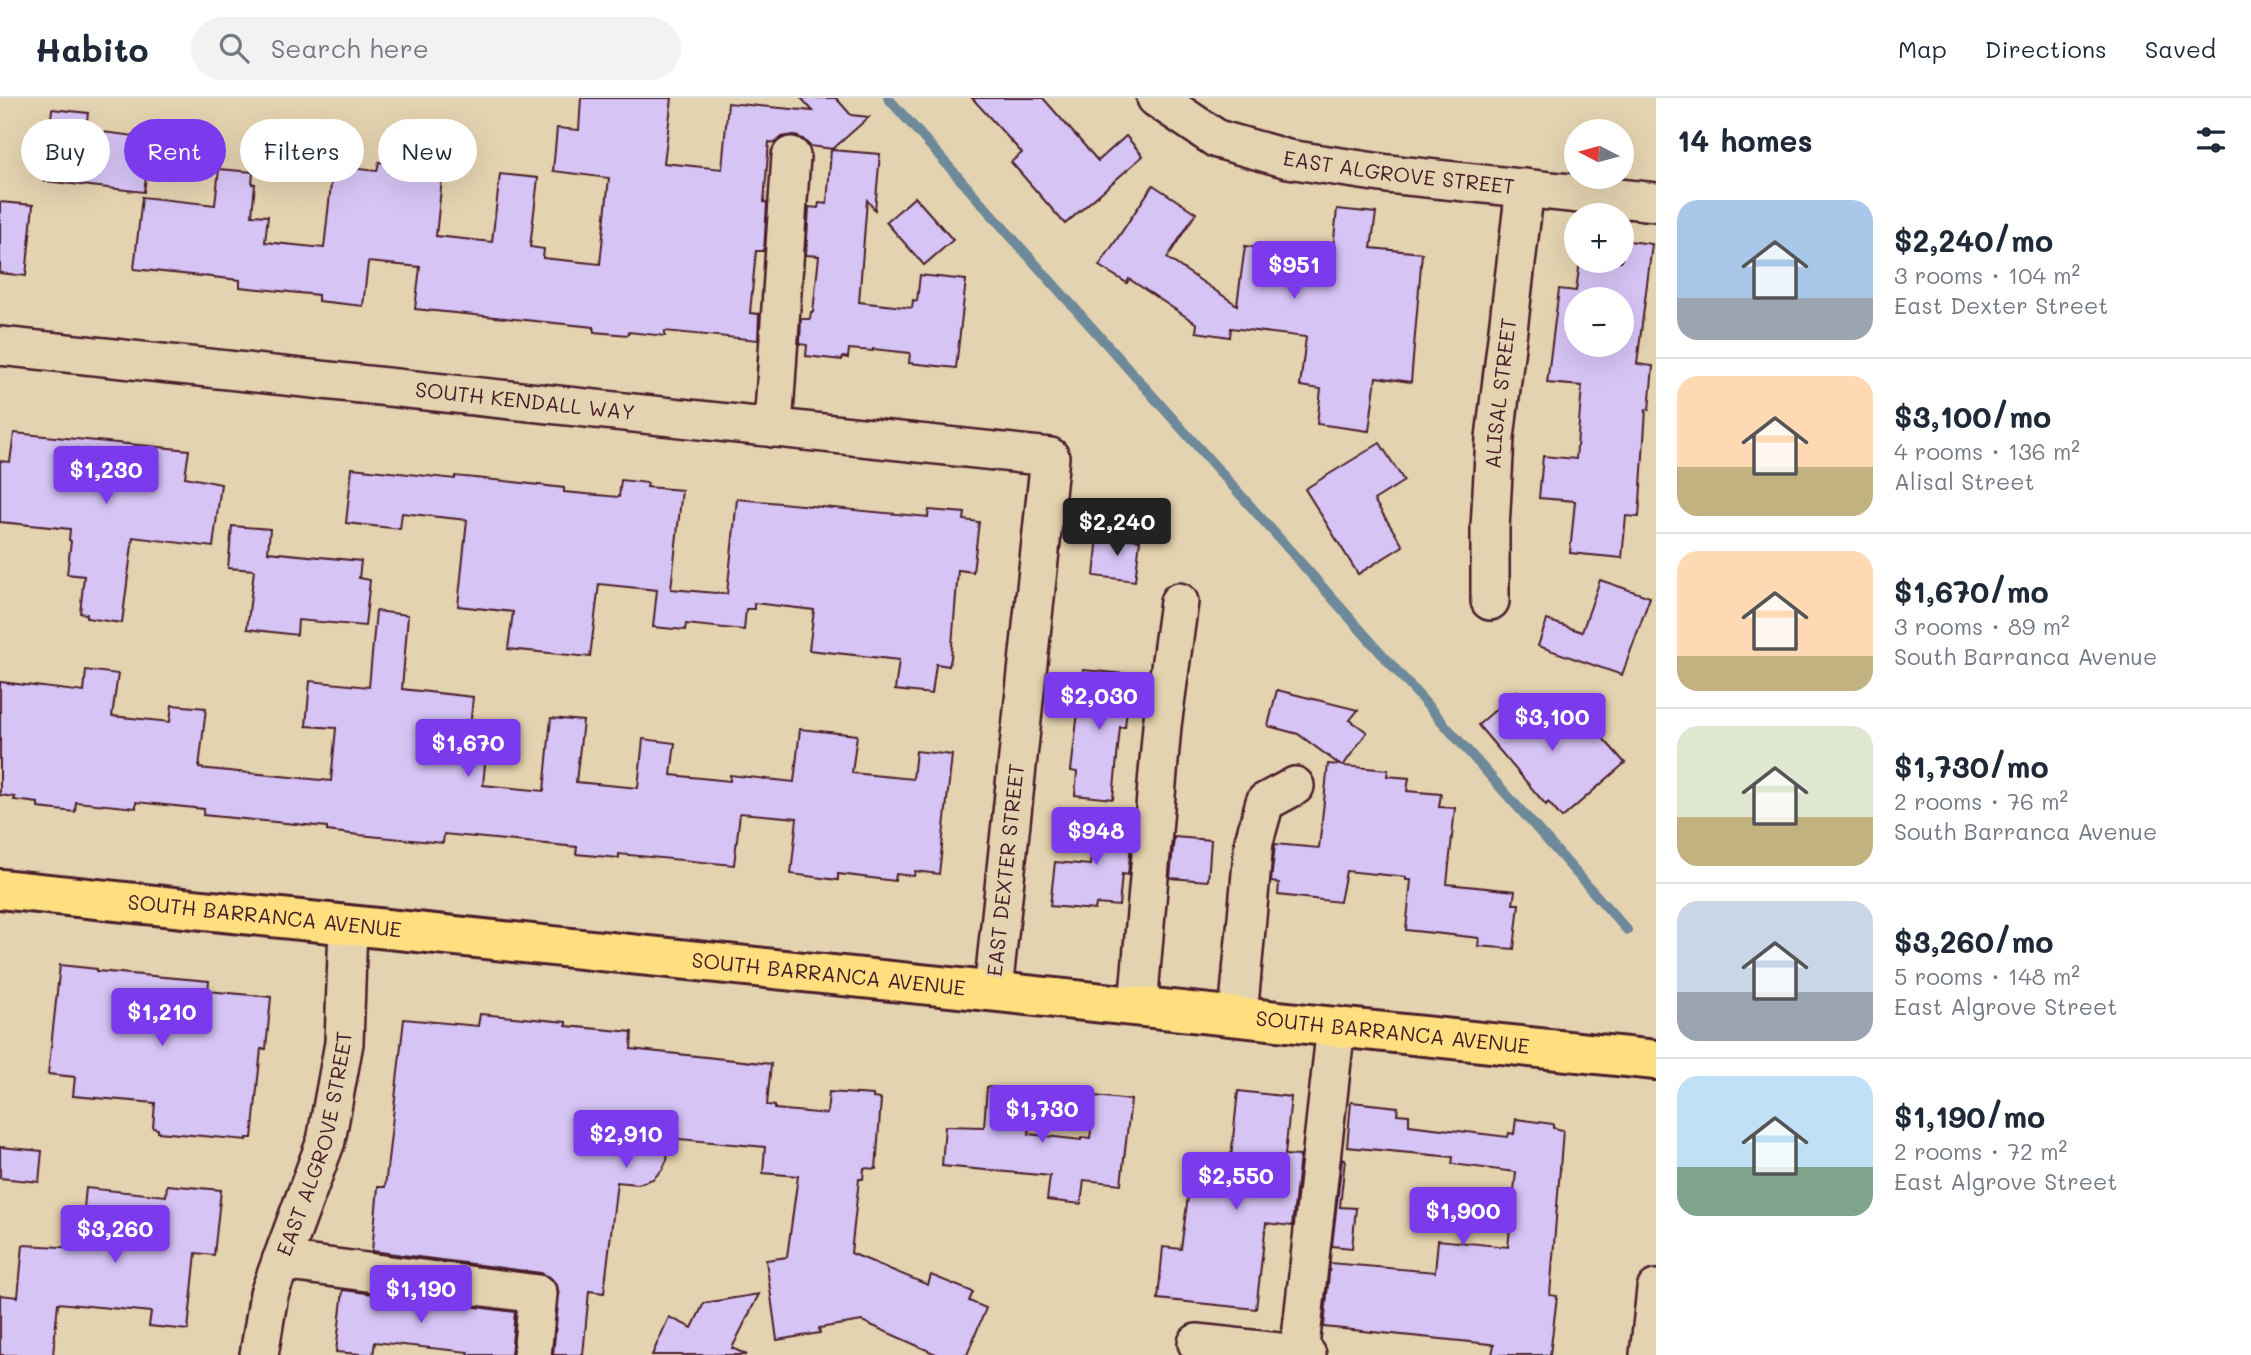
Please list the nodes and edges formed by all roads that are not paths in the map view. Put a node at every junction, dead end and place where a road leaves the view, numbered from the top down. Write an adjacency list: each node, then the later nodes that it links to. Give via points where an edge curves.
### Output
1 (1156, 98): 3 (street, EAST ALGROVE STREET, via 1217,139 1288,159)
2 (792, 156): 6 (street)
3 (1525, 188): 4 (street, EAST ALGROVE STREET); 8 (street, ALISAL STREET, via 1495,438)
4 (1656, 202)
5 (0, 346): 6 (street, SOUTH KENDALL WAY)
6 (773, 428): 7 (street, SOUTH KENDALL WAY)
7 (1050, 457): 13 (street, EAST DEXTER STREET)
8 (1490, 601)
9 (1178, 602): 14 (street, via 1162,726)
10 (1296, 786): 15 (street, via 1265,802 1254,841)
11 (1, 895): 12 (main road, SOUTH BARRANCA AVENUE)
12 (348, 925): 13 (main road, SOUTH BARRANCA AVENUE); 18 (street, EAST ALGROVE STREET, via 344,1043 326,1141)
13 (993, 991): 14 (main road, SOUTH BARRANCA AVENUE)
14 (1138, 1006): 15 (main road, SOUTH BARRANCA AVENUE)
15 (1238, 1016): 16 (main road, SOUTH BARRANCA AVENUE)
16 (1336, 1026): 17 (main road, SOUTH BARRANCA AVENUE); 23 (street)
17 (1656, 1060)
18 (281, 1261): 21 (street, EAST ALGROVE STREET, via 269,1294); 22 (street, via 538,1294)
19 (1656, 1289): 24 (street)
20 (1197, 1343): 23 (street)
21 (259, 1355)
22 (532, 1355)
23 (1301, 1355)
24 (1649, 1355)

